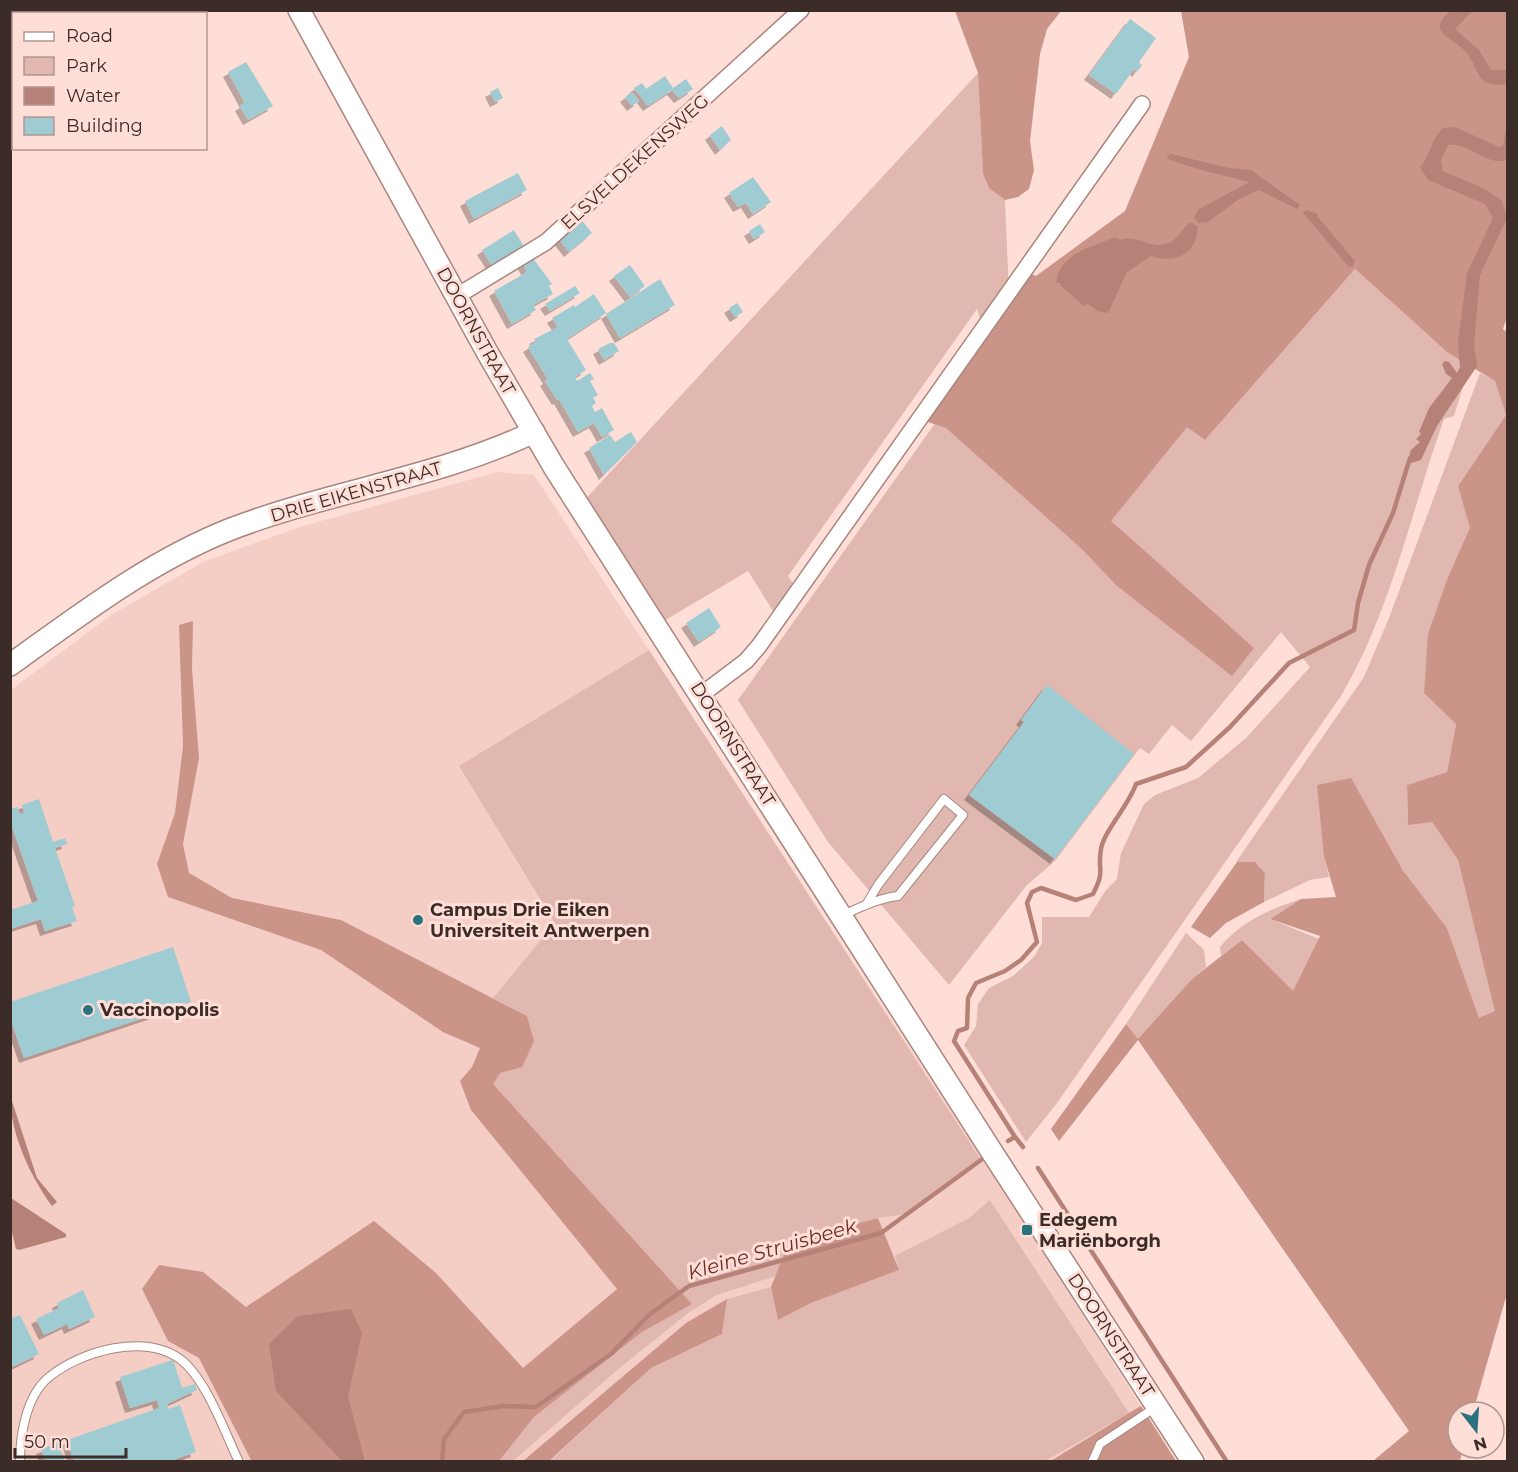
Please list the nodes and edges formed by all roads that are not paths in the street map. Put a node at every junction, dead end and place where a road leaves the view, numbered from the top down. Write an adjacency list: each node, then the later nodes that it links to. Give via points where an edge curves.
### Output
1 (299, 10): 4 (street, DOORNSTRAAT)
2 (801, 10): 4 (street, ELSVELDEKENSWEG, via 546,242)
3 (1142, 104): 7 (street, via 759,646 746,661)
4 (457, 296): 5 (street, DOORNSTRAAT)
5 (534, 432): 6 (street, DRIE EIKENSTRAAT, via 456,464 265,517 129,581); 7 (street, DOORNSTRAAT)
6 (10, 664)
7 (701, 695): 9 (street, DOORNSTRAAT)
8 (866, 905): 8 (lane, via 898,896 963,815 944,799); 9 (lane)
9 (842, 916): 10 (street, DOORNSTRAAT)
10 (1157, 1406): 13 (lane, via 1100,1444); 14 (street, DOORNSTRAAT)
11 (20, 1461): 12 (lane, via 20,1443 31,1402 48,1378 80,1359 119,1348 155,1347 181,1359 200,1382)
12 (239, 1461)
13 (1092, 1461)
14 (1193, 1461)

